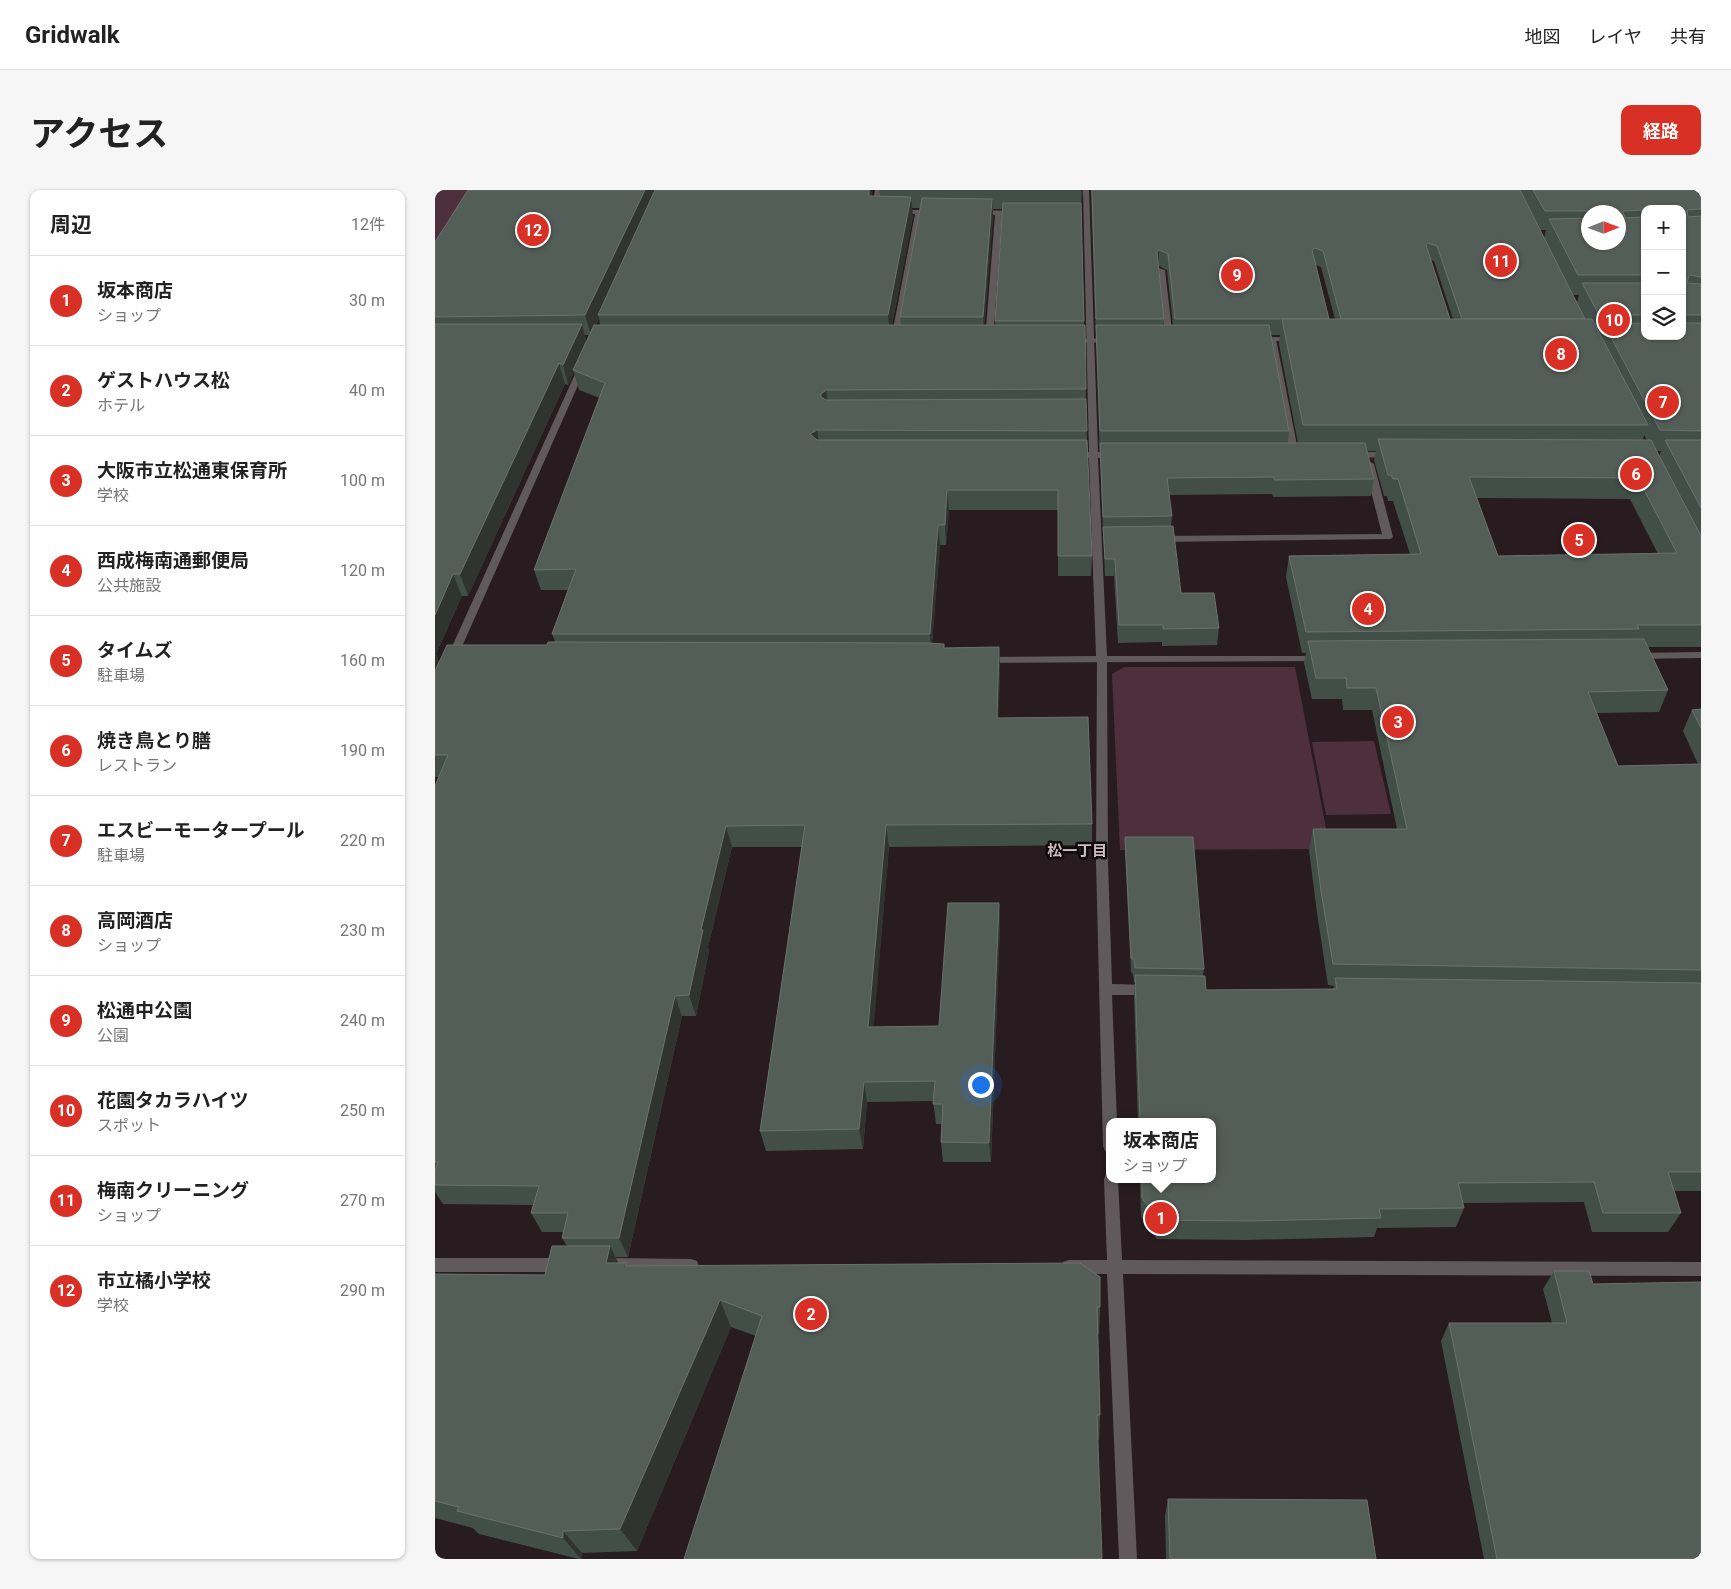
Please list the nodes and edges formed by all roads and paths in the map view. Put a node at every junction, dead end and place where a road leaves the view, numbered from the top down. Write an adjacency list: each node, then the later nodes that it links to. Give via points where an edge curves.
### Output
1 (878, 190): 2 (street); 5 (street, via 875,212)
2 (869, 191)
3 (1087, 193): 4 (street); 23 (street, via 1083,213)
4 (1097, 196)
5 (919, 212): 6 (street); 18 (street)
6 (939, 212)
7 (969, 212): 8 (street)
8 (999, 213): 9 (street); 20 (street, via 994,340)
9 (1028, 213)
10 (1161, 270): 12 (street)
11 (1159, 339): 12 (street)
12 (1169, 339): 13 (street)
13 (1179, 339)
14 (1244, 339): 15 (street)
15 (1272, 339): 16 (street); 28 (street)
16 (1307, 339)
17 (886, 340): 18 (street)
18 (895, 340): 19 (street)
19 (905, 340)
20 (980, 340)
21 (1120, 340): 23 (street)
22 (1063, 341): 23 (street)
23 (1090, 341): 26 (street, via 1088,414)
24 (587, 358): 36 (street)
25 (1056, 455): 26 (street)
26 (1095, 455): 27 (street); 38 (street, via 1101,539)
27 (1125, 455)
28 (1294, 455)
29 (1339, 455): 30 (street)
30 (1367, 455): 31 (street); 32 (street, via 1388,537)
31 (1405, 456)
32 (1145, 539)
33 (1701, 655): 34 (street)
34 (1621, 656)
35 (1332, 658): 38 (street)
36 (451, 660)
37 (974, 660): 38 (street)
38 (1102, 660): 39 (street)
39 (1105, 989): 40 (street); 41 (street)
40 (1165, 990)
41 (1109, 1118)
42 (1111, 1183): 48 (street)
43 (435, 1265): 44 (street)
44 (575, 1265)
45 (595, 1265): 46 (street)
46 (704, 1266)
47 (1053, 1267): 48 (street)
48 (1113, 1267): 49 (street); 50 (street)
49 (1701, 1269)
50 (1127, 1559)

